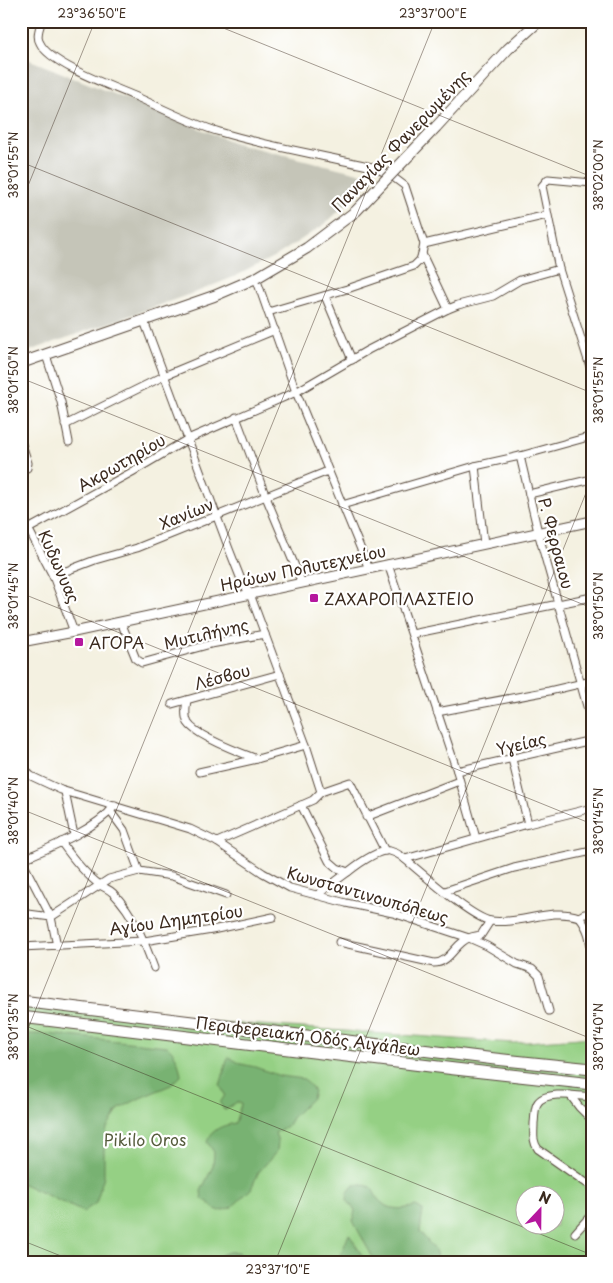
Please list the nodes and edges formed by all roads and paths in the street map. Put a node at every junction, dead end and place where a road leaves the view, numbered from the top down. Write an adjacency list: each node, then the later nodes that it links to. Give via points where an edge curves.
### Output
1 (42, 21): 5 (street, via 38,38 40,44 62,62 97,81 219,132 372,167 389,174 405,186)
2 (538, 21): 8 (main road, Παναγίας Φανερωμένης, bridge, via 356,211 307,248)
3 (592, 183): 4 (street, via 548,179 542,186)
4 (547, 214): 5 (street); 7 (street)
5 (424, 244): 6 (street)
6 (422, 254): 9 (street, via 414,266); 10 (street)
7 (559, 269): 10 (street, Ακρωτηρίου, via 520,280 484,300); 17 (street)
8 (256, 278): 11 (street); 12 (main road, Παναγίας Φανερωμένης)
9 (325, 296): 11 (street); 15 (street)
10 (448, 310): 15 (street, Ακρωτηρίου)
11 (268, 312): 13 (street)
12 (144, 321): 14 (main road, Παναγίας Φανερωμένης); 18 (street)
13 (275, 330): 18 (street); 19 (street)
14 (46, 355): 16 (main road, Παναγίας Φανερωμένης); 21 (street, via 61,402)
15 (352, 360): 19 (street, Ακρωτηρίου)
16 (21, 364)
17 (592, 373)
18 (164, 376): 21 (street); 23 (street)
19 (296, 392): 20 (street, Ακρωτηρίου); 29 (street)
20 (236, 417): 23 (street, Ακρωτηρίου); 32 (street)
21 (64, 424): 25 (street)
22 (592, 436): 26 (street)
23 (188, 439): 35 (street); 37 (street, Ακρωτηρίου)
24 (21, 441): 28 (street, via 28,463)
25 (69, 442)
26 (520, 456): 27 (street); 31 (street, Ρ. Φερραιου)
27 (475, 466): 33 (street); 39 (street)
28 (21, 470)
29 (328, 471): 32 (street, Χανίων); 33 (street)
30 (592, 479): 31 (street)
31 (529, 494): 38 (street, Ρ. Φερραιου)
32 (266, 497): 35 (street, Χανίων); 43 (street)
33 (342, 505): 41 (street)
34 (21, 512): 37 (street, Κυδωνυας)
35 (216, 515): 42 (street, Χανίων, via 136,548); 44 (street, via 242,582)
36 (592, 521): 38 (street, Ηρώων Πολυτεχνείου)
37 (25, 531): 42 (street, Κυδωνυας)
38 (538, 532): 39 (street, Ηρώων Πολυτεχνείου); 46 (street, Ρ. Φερραιου)
39 (484, 544): 40 (street, Ηρώων Πολυτεχνείου)
40 (388, 564): 41 (street, Ηρώων Πολυτεχνείου); 50 (street)
41 (368, 569): 43 (street, Ηρώων Πολυτεχνείου)
42 (53, 576): 48 (street, Κυδωνυας)
43 (302, 583): 44 (street, Ηρώων Πολυτεχνείου)
44 (250, 594): 47 (street, Ηρώων Πολυτεχνείου); 49 (street)
45 (592, 597): 46 (street)
46 (559, 604): 50 (street); 54 (street, Ρ. Φερραιου)
47 (121, 622): 48 (street, Ηρώων Πολυτεχνείου); 49 (street, Μυτιλήνης, via 136,659 142,663 211,644)
48 (74, 632): 51 (street, Ηρώων Πολυτεχνείου)
49 (265, 634): 52 (street)
50 (412, 634): 57 (street)
51 (21, 642)
52 (280, 674): 55 (street, Λέσβου); 60 (street)
53 (592, 681): 54 (street)
54 (580, 683): 57 (street); 58 (street, Ρ. Φερραιου)
55 (187, 700): 56 (street, Λέσβου); 61 (street, via 187,722 194,729)
56 (172, 704)
57 (437, 712): 64 (street)
58 (592, 724)
59 (592, 740): 62 (street, Υγείας)
60 (306, 745): 61 (street); 68 (street)
61 (257, 759): 65 (street)
62 (512, 759): 64 (street, Υγείας); 73 (street)
63 (21, 763): 67 (street, Κωνσταντινουπόλεως, via 31,776)
64 (457, 771): 66 (street)
65 (199, 772)
66 (459, 781): 72 (street); 75 (street)
67 (65, 792): 70 (street, Κωνσταντινουπόλεως); 74 (street)
68 (321, 792): 69 (street); 72 (street, via 350,782)
69 (301, 805): 77 (street); 83 (street, via 329,861)
70 (112, 808): 74 (street); 77 (street, Κωνσταντινουπόλεως, via 186,827); 82 (street, via 124,830)
71 (592, 808): 73 (street)
72 (366, 817): 78 (street)
73 (528, 824): 75 (street)
74 (74, 835): 76 (street)
75 (476, 838): 80 (street)
76 (61, 842): 81 (street); 84 (street, via 73,859)
77 (217, 842): 87 (street, Κωνσταντινουπόλεως, via 279,883)
78 (385, 851): 80 (street); 83 (street)
79 (592, 851): 85 (street, via 514,868)
80 (405, 859): 85 (street)
81 (21, 860): 90 (street)
82 (139, 872): 84 (street, via 118,876); 86 (street, via 172,876)
83 (348, 872): 87 (street)
84 (101, 885): 90 (street); 95 (street, via 126,908)
85 (445, 891): 93 (street, via 470,911)
86 (226, 894)
87 (317, 895): 94 (street, Κωνσταντινουπόλεως, via 393,913)
88 (21, 913): 90 (street)
89 (592, 914): 92 (street)
90 (51, 917): 97 (street)
91 (273, 917): 95 (street, Αγίου Δημητρίου)
92 (579, 917): 93 (street, via 559,914); 99 (street, via 590,936)
93 (490, 920): 94 (street, via 481,934)
94 (469, 938): 96 (street, via 439,963); 102 (street, Κωνσταντινουπόλεως, via 536,971)
95 (144, 941): 97 (street, Αγίου Δημητρίου); 100 (street)
96 (339, 942)
97 (57, 946): 98 (street, Αγίου Δημητρίου)
98 (21, 947)
99 (592, 954)
100 (154, 968)
101 (21, 1002): 104 (highway, Περιφερειακή Οδός Αιγάλεω)
102 (549, 1011)
103 (21, 1016): 105 (highway, Περιφερειακή Οδός Αιγάλεω)
104 (592, 1069)
105 (592, 1084)
106 (570, 1095): 107 (street); 108 (street); 109 (street, via 550,1096 538,1102 534,1144)
107 (592, 1097)
108 (592, 1120)
109 (592, 1187)
110 (592, 1214): 111 (street)
111 (575, 1233)

